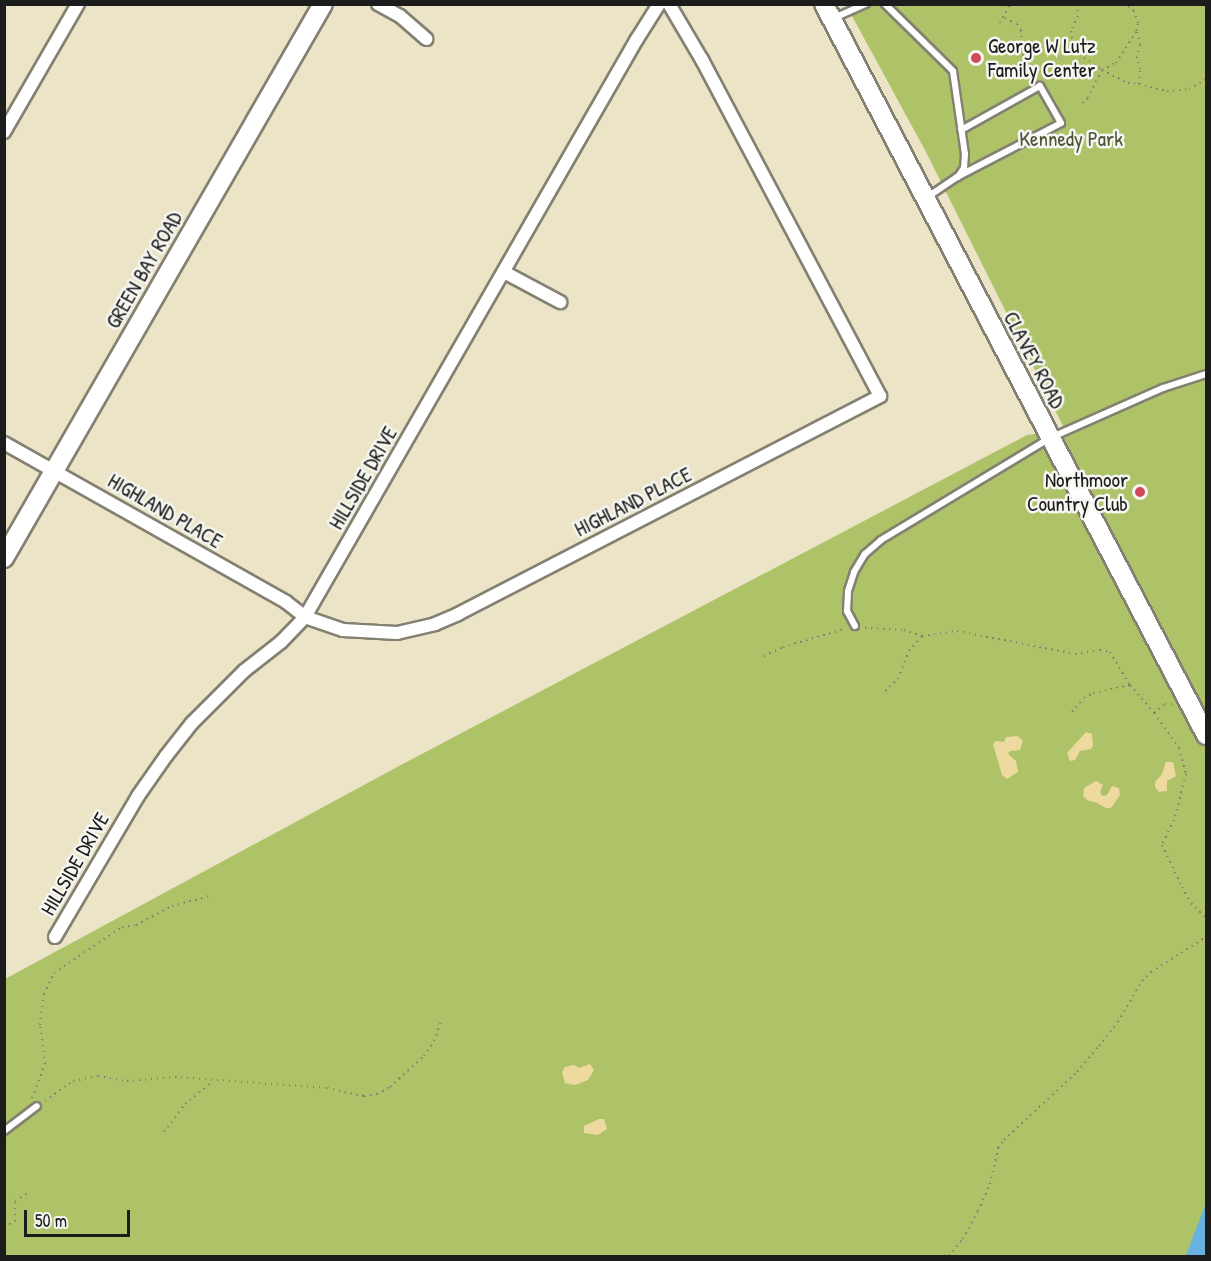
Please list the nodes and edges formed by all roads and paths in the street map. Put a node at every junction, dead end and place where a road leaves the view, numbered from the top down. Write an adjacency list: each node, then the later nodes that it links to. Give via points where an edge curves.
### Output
1 (78, 4): 22 (street)
2 (323, 4): 30 (main road, GREEN BAY ROAD)
3 (378, 4): 15 (street, via 400,16)
4 (660, 4): 25 (street, HILLSIDE DRIVE)
5 (669, 4): 32 (street, HIGHLAND PLACE, via 880,396 435,624 397,633 367,633 343,630)
6 (866, 4): 11 (lane)
7 (885, 4): 21 (lane, via 953,71)
8 (1010, 4): 12 (path)
9 (1077, 4): 17 (path, via 1071,31 1074,51)
10 (1126, 4): 14 (path, via 1134,11)
11 (827, 12): 24 (main road, CLAVEY ROAD)
12 (1005, 18): 13 (path); 16 (path, via 1021,30 1023,55)
13 (1000, 24)
14 (1137, 31): 17 (path, via 1116,63); 19 (path)
15 (426, 39)
16 (1034, 70)
17 (1102, 70): 19 (path); 20 (path)
18 (1206, 79): 19 (path, via 1189,89 1167,91)
19 (1139, 84)
20 (1081, 105)
21 (961, 130): 23 (lane, via 966,154 964,168); 23 (lane, via 1040,86 1061,123)
22 (4, 132)
23 (957, 177): 24 (lane)
24 (925, 199): 28 (main road, CLAVEY ROAD)
25 (504, 272): 26 (street); 32 (street, HILLSIDE DRIVE)
26 (560, 302)
27 (1206, 375): 28 (lane, via 1163,388)
28 (1050, 438): 33 (lane, via 911,520 865,554 848,591 847,611); 41 (main road, CLAVEY ROAD)
29 (4, 443): 30 (street, HIGHLAND PLACE)
30 (54, 472): 31 (main road, GREEN BAY ROAD); 32 (street, HIGHLAND PLACE, via 286,602)
31 (4, 558)
32 (305, 617): 44 (street, HILLSIDE DRIVE, via 192,723 166,756)
33 (855, 626): 34 (path, via 904,630); 35 (path)
34 (922, 636): 36 (path, via 957,631 1075,654 1110,652); 37 (path, via 909,651 898,679)
35 (764, 656)
36 (1130, 685): 39 (path, via 1093,693); 40 (path)
37 (885, 691)
38 (1177, 703): 40 (path, via 1165,704)
39 (1072, 712)
40 (1154, 713): 43 (path, via 1179,748 1186,774 1177,812 1162,845 1186,895)
41 (1206, 735)
42 (209, 896): 48 (path, via 122,927 54,973 44,994 40,1025 45,1064 30,1097)
43 (1206, 918)
44 (55, 937)
45 (1206, 938): 53 (path, via 1151,972 1077,1072 1004,1140 978,1211)
46 (442, 1019): 47 (path, via 424,1056 377,1094 363,1096 327,1088)
47 (212, 1082): 48 (path, via 175,1077 138,1082 86,1077 63,1087); 50 (path, via 185,1104)
48 (37, 1106): 49 (lane)
49 (4, 1131)
50 (164, 1132)
51 (28, 1193): 52 (path, via 15,1201 15,1221)
52 (4, 1227)
53 (949, 1257)

